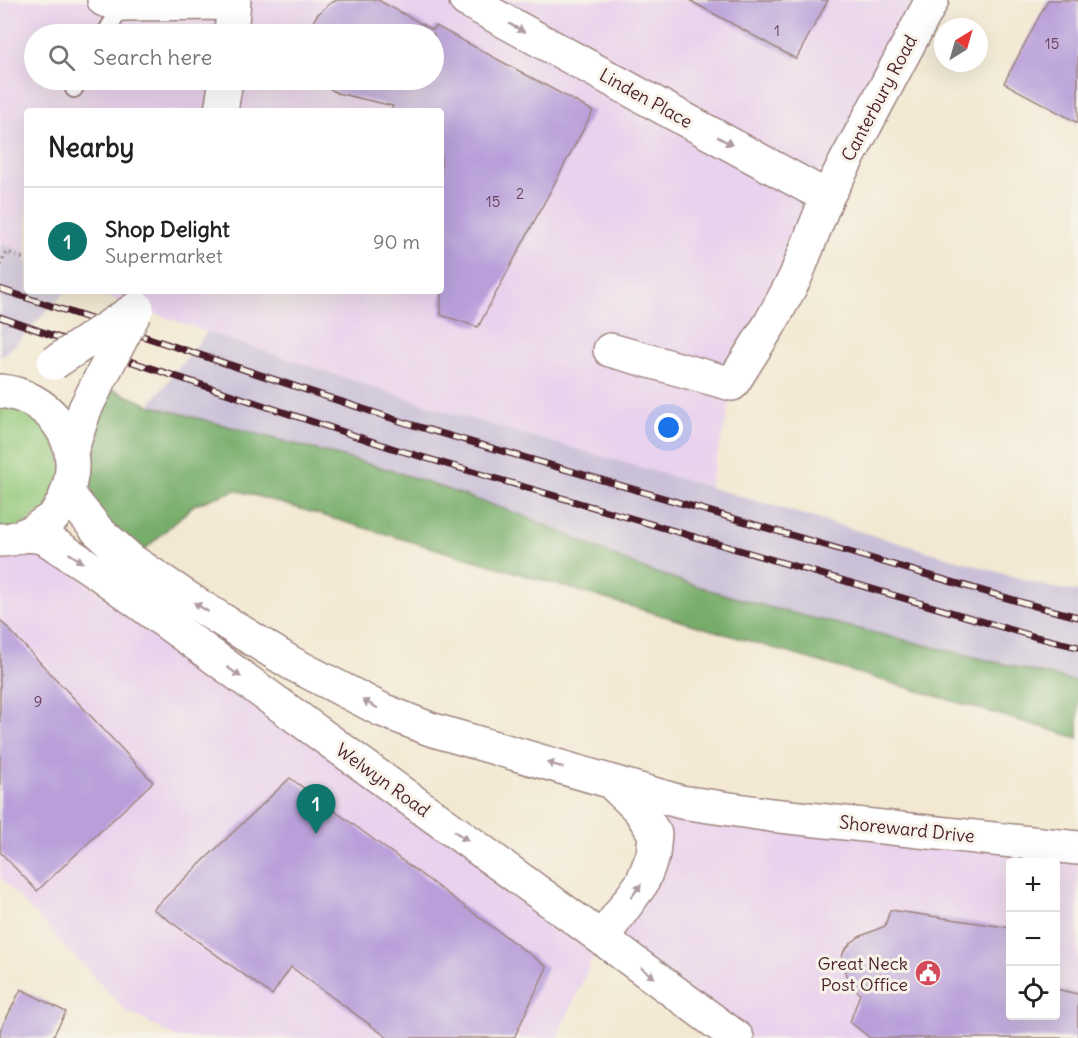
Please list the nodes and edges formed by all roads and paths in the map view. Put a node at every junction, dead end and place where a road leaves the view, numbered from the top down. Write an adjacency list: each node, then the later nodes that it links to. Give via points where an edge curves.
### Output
1 (466, 0): 8 (street, Linden Place, one-way to 8)
2 (932, 0): 8 (street, Canterbury Road)
3 (113, 2): 4 (street); 5 (lane)
4 (235, 9)
5 (108, 24)
6 (224, 90): 7 (street)
7 (221, 108)
8 (827, 197): 12 (street, Canterbury Road, via 795,278 732,384)
9 (24, 259): 10 (path, via 7,252)
10 (0, 265)
11 (143, 299): 13 (street, bridge, via 34,376); 14 (street, bridge, via 85,409)
12 (610, 350)
13 (1, 391): 14 (street, via 33,400 51,414 64,431)
14 (71, 452): 15 (street)
15 (68, 494): 16 (street, via 55,515 37,530); 17 (street, one-way to 15, via 430,729 382,710 291,663 132,561 98,531)
16 (12, 538): 21 (street, Welwyn Road, one-way to 21, via 45,538 98,573)
17 (611, 782): 18 (street); 19 (street, via 639,809)
18 (681, 802): 19 (street); 20 (street, Shoreward Drive)
19 (655, 834): 21 (street, one-way to 19, via 642,883 653,855)
20 (1078, 848)
21 (602, 938): 22 (street, Welwyn Road, one-way to 22)
22 (736, 1038)

